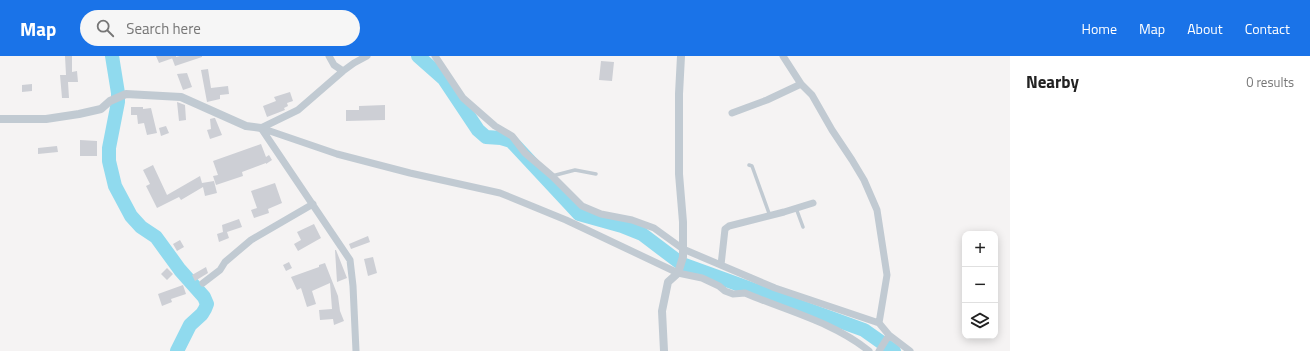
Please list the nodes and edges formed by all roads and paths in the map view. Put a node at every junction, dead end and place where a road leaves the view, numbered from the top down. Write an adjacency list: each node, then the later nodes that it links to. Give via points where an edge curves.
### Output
1 (329, 56): 6 (street, via 334,65)
2 (367, 56): 6 (street)
3 (435, 56): 13 (street, via 463,98 495,126 512,136 525,153)
4 (681, 56): 19 (street, via 679,174)
5 (783, 56): 7 (street)
6 (343, 71): 10 (street, via 298,110)
7 (800, 84): 8 (street); 23 (street, via 812,95 852,160 877,210 887,275)
8 (732, 113)
9 (0, 119): 10 (street, via 46,119 79,114 101,109 110,101 126,94 181,97 246,126)
10 (261, 128): 15 (street); 21 (street, via 337,154 410,174 500,193 566,220)
11 (749, 165): 17 (lane, via 752,166)
12 (596, 174): 13 (lane, via 575,170)
13 (552, 176): 19 (street, via 582,206 654,228)
14 (814, 203): 16 (street)
15 (313, 204): 22 (street, via 251,240); 25 (street, via 350,260)
16 (796, 208): 17 (street); 18 (lane)
17 (770, 216): 20 (street, via 725,228)
18 (803, 227)
19 (683, 249): 20 (street); 21 (street)
20 (721, 265): 23 (street, via 775,288)
21 (678, 273): 26 (street, via 668,282 662,312); 27 (street, via 702,278 725,291 733,294 744,293 824,324 843,333)
22 (204, 283)
23 (879, 323): 24 (street)
24 (889, 335): 28 (street); 29 (street)
25 (356, 351)
26 (664, 351)
27 (869, 351)
28 (879, 351)
29 (910, 351)

